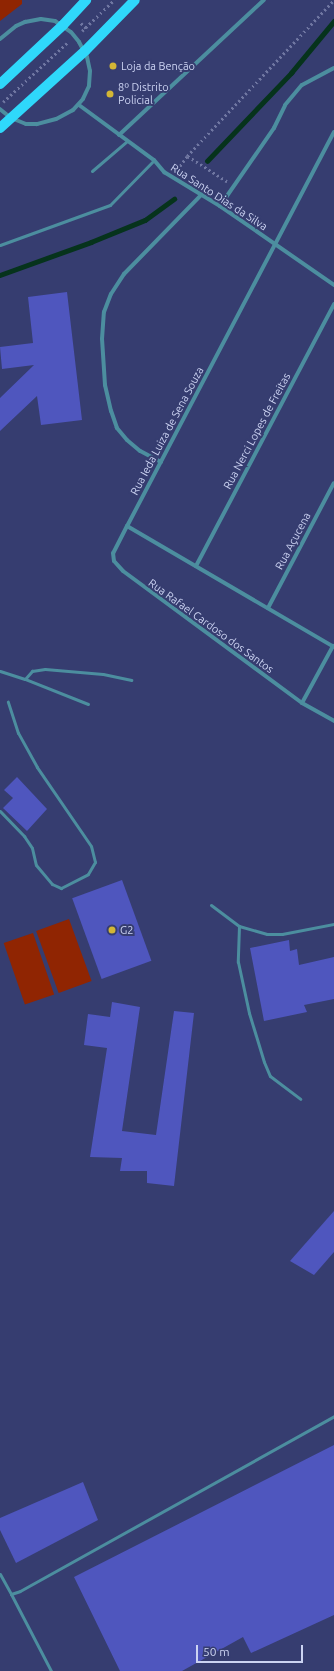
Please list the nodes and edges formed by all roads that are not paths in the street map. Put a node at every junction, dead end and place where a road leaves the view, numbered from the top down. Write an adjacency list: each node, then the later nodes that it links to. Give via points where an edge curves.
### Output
1 (86, 0): 4 (main road)
2 (136, 0): 6 (main road)
3 (264, 0): 14 (street)
4 (63, 25): 5 (street, via 51,20 31,20 16,26); 6 (street, via 75,36); 8 (main road)
5 (0, 39)
6 (85, 51): 9 (street, via 90,65 90,79 87,93); 11 (main road)
7 (334, 68): 19 (street, via 302,85 285,104 274,128)
8 (0, 84)
9 (79, 105): 11 (street, via 66,115 43,123 26,124); 14 (street, Rua Santo Dias da Silva)
10 (0, 109): 11 (street)
11 (11, 118): 12 (main road)
12 (0, 128)
13 (334, 132): 20 (street, Rua Ieda Luiza de Sena Souza)
14 (119, 136): 15 (street, Rua Santo Dias da Silva)
15 (127, 142): 16 (street, Rua Santo Dias da Silva); 17 (lane)
16 (154, 160): 18 (street, Rua Santo Dias da Silva, via 164,172); 21 (lane, via 110,205)
17 (92, 171)
18 (202, 194): 19 (street, Rua Santo Dias da Silva); 24 (street, via 124,274 111,294 104,312 102,339 105,385 117,428 140,451)
19 (220, 206): 20 (street, Rua Santo Dias da Silva)
20 (274, 244): 22 (street, Rua Santo Dias da Silva); 24 (street, Rua Ieda Luiza de Sena Souza)
21 (0, 246)
22 (334, 285)
23 (334, 304): 27 (street, Rua Nerci Lopes de Freitas)
24 (160, 462): 26 (street, Rua Ieda Luiza de Sena Souza)
25 (334, 483): 28 (street, Rua Açucena)
26 (127, 526): 27 (street); 34 (street, Rua Rafael Cardoso dos Santos, via 113,553 114,562 135,581)
27 (196, 566): 28 (street)
28 (268, 608): 29 (street)
29 (334, 646): 34 (street)
30 (0, 671): 31 (lane)
31 (25, 679): 32 (lane, via 32,671 45,669 103,674); 35 (lane)
32 (131, 680)
33 (8, 702): 37 (lane, via 18,733 37,767 91,846 95,862 88,874 61,888 52,884 36,865 32,848 24,836)
34 (302, 703): 36 (street, Rua Rafael Cardoso dos Santos)
35 (88, 704)
36 (334, 721)
37 (0, 811)
38 (211, 906): 40 (lane)
39 (334, 924): 40 (lane, via 282,934 267,934)
40 (239, 926): 41 (lane, via 238,962 249,1013 264,1062 270,1076)
41 (300, 1099)
42 (334, 1416): 44 (lane, via 52,1574)
43 (0, 1574): 44 (lane)
44 (11, 1594): 45 (lane)
45 (51, 1671)

